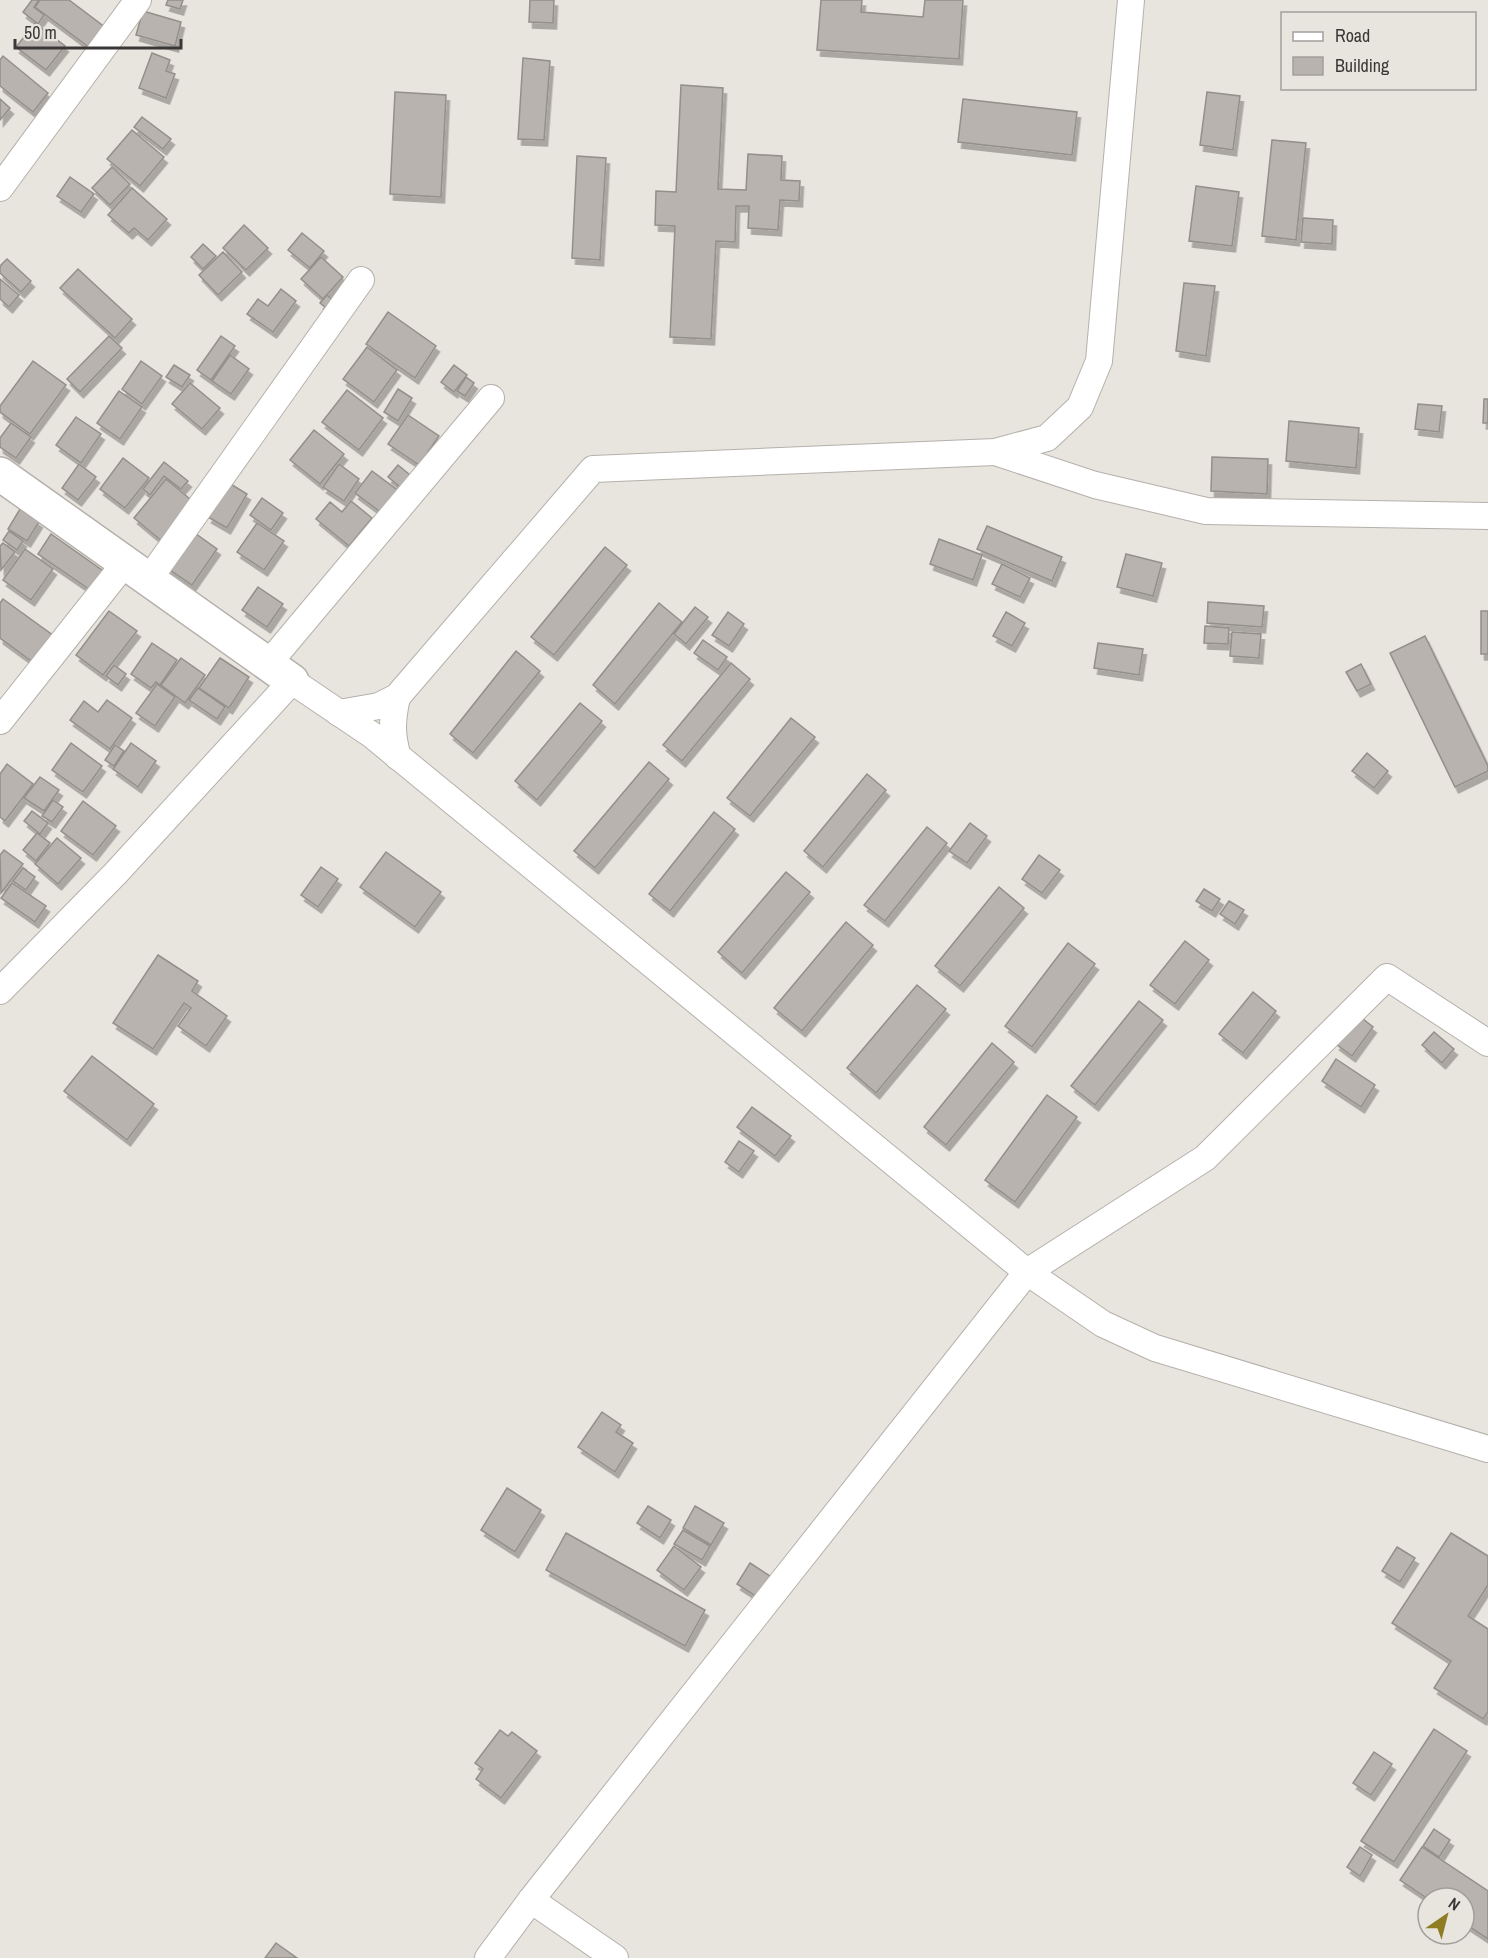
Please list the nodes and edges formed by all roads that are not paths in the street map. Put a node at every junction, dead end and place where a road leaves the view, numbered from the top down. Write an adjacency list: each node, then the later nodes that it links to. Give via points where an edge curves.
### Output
1 (138, 0): 3 (street)
2 (1131, 0): 6 (street, via 1099,361 1080,407 1047,438)
3 (0, 188)
4 (361, 280): 9 (street)
5 (491, 398): 10 (street)
6 (995, 452): 8 (street, via 1095,485 1206,511); 11 (street, via 593,469)
7 (0, 474): 9 (main road)
8 (1488, 516)
9 (137, 571): 10 (main road); 13 (street)
10 (280, 673): 12 (street); 15 (street, via 115,874)
11 (397, 697): 12 (street, via 379,706); 14 (street, via 391,721)
12 (339, 713): 14 (street)
13 (0, 721)
14 (398, 757): 17 (street)
15 (0, 990)
16 (1488, 1043): 17 (street, via 1387,977 1205,1158)
17 (1027, 1272): 18 (street, via 1103,1324 1155,1348); 19 (street)
18 (1488, 1449)
19 (531, 1900): 20 (street); 21 (street)
20 (488, 1958)
21 (615, 1958)

